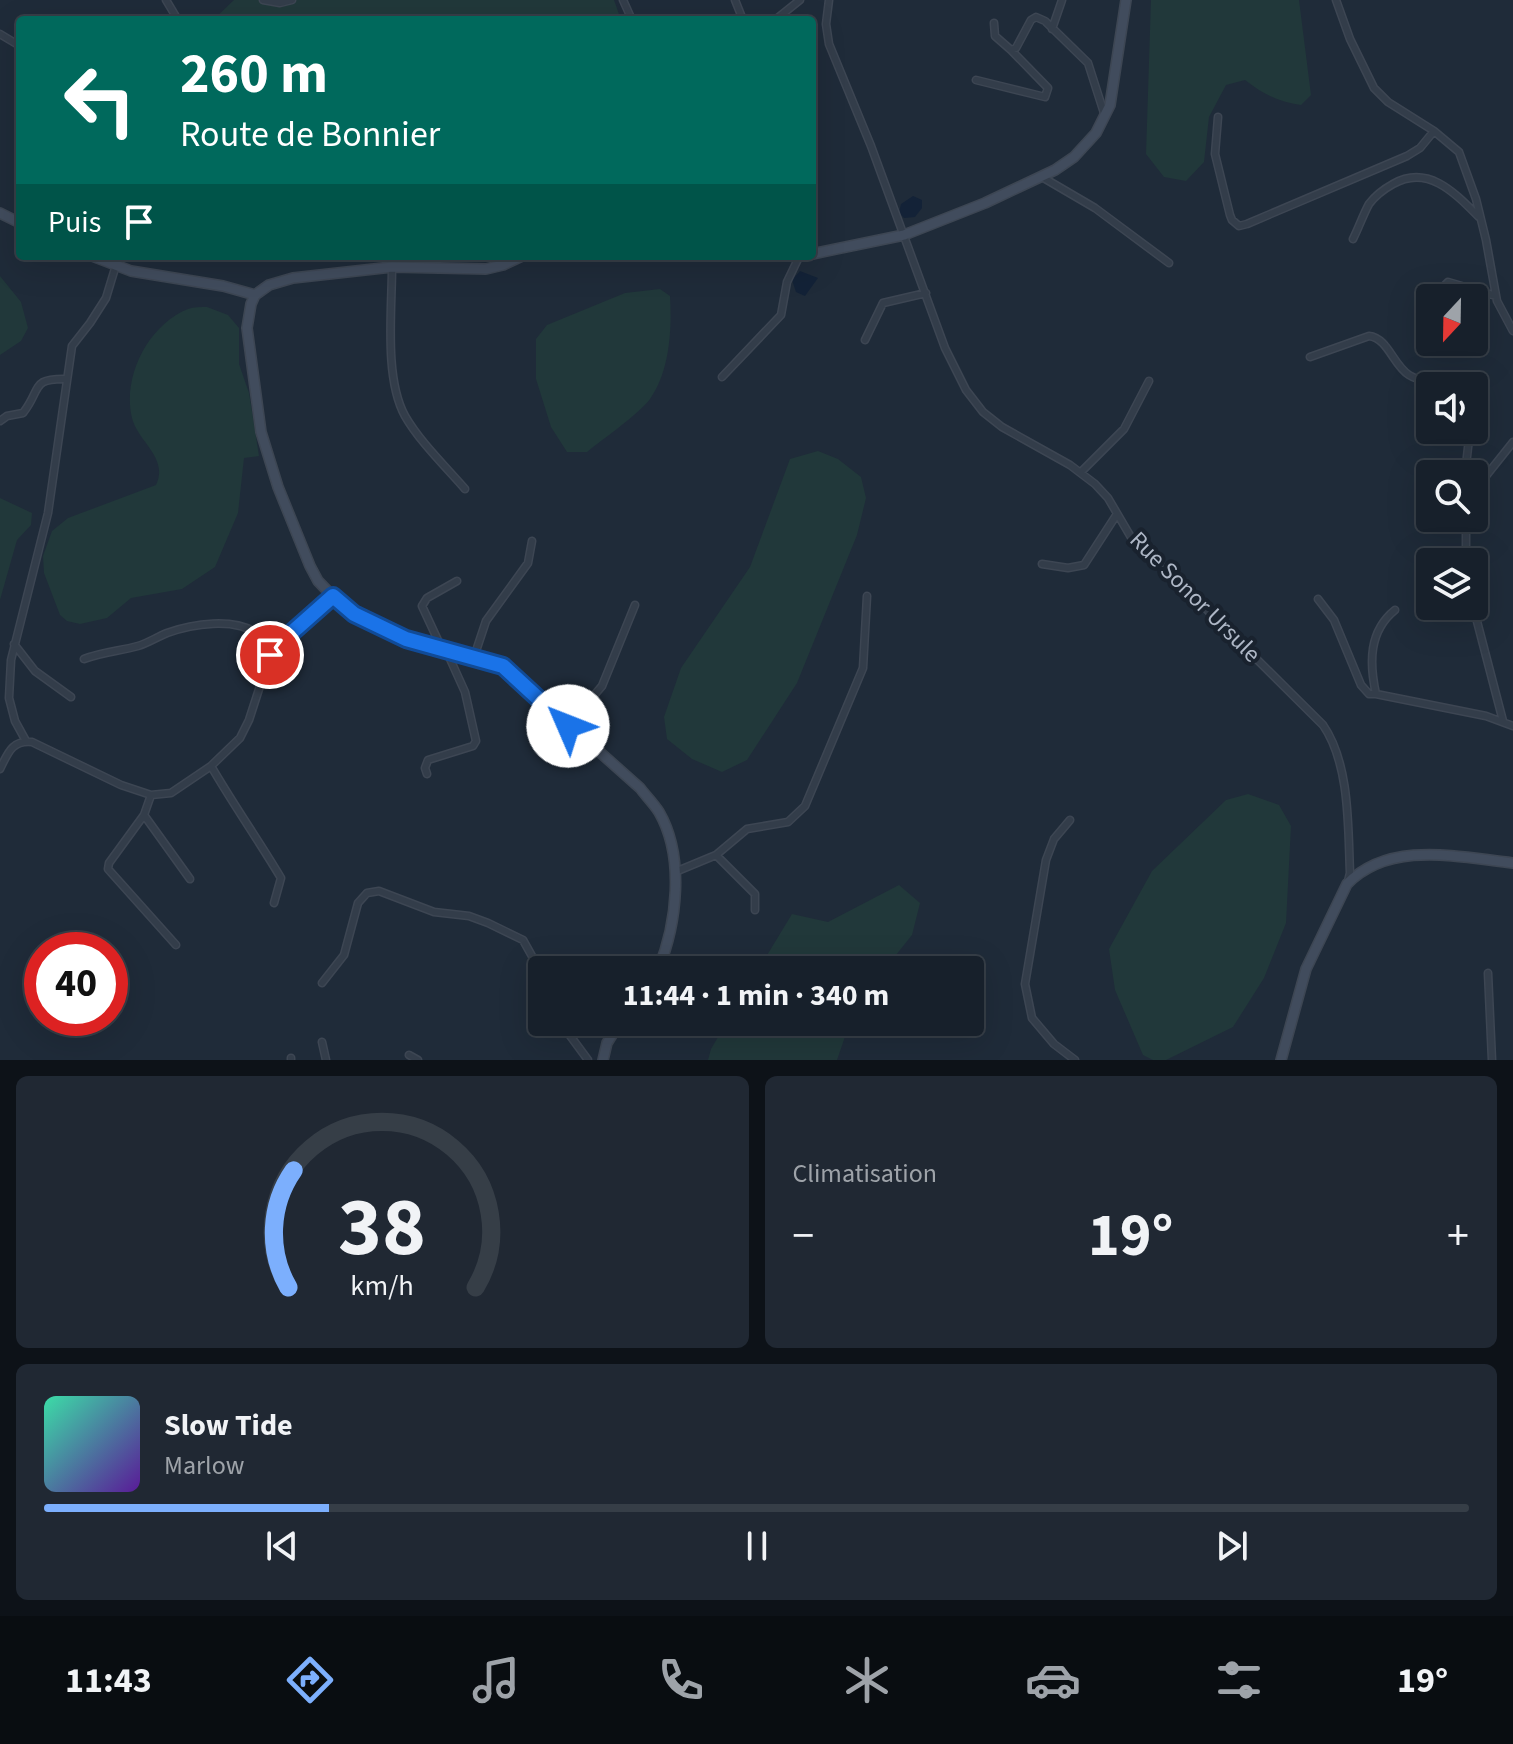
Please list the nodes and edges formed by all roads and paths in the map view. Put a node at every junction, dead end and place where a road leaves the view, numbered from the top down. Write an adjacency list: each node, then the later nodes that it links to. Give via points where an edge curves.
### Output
1 (263, 0): 2 (street)
2 (292, 0)
3 (800, 0): 8 (street)
4 (829, 0): 18 (street, Rue Sonor Ursule, via 829,44)
5 (1062, 0): 10 (street)
6 (1126, 0): 13 (street)
7 (1336, 0): 15 (street, via 1374,88)
8 (780, 16)
9 (994, 23): 11 (street, via 995,36)
10 (1052, 29): 11 (street, via 1036,17); 13 (street, via 1088,63)
11 (1011, 50): 12 (street, via 1048,88 1045,97)
12 (976, 80)
13 (1105, 117): 16 (street, via 1087,145)
14 (1218, 117): 15 (street, via 1215,154 1230,215 1239,226 1407,156)
15 (1434, 131): 17 (street, via 1459,152)
16 (1042, 177): 18 (street); 24 (street, via 1095,208)
17 (1481, 219): 19 (street, via 1433,180 1407,177 1374,198); 29 (street)
18 (904, 235): 20 (street); 26 (street, Rue Sonor Ursule)
19 (1353, 239)
20 (816, 253)
21 (514, 260): 25 (street, via 477,270)
22 (799, 260): 34 (street, via 786,286 781,315)
23 (116, 261): 28 (street, via 145,274); 36 (street, via 106,298 72,346)
24 (1169, 263)
25 (392, 267): 28 (street, via 293,278); 42 (street, via 389,330 399,402 409,422)
26 (926, 293): 32 (street, via 883,303); 40 (street, Rue Sonor Ursule, via 948,356 974,402 1002,427)
27 (1488, 294): 29 (street)
28 (255, 295): 47 (street, via 247,328 261,432 310,566)
29 (1496, 296): 30 (street)
30 (1510, 322): 31 (street)
31 (1513, 331)
32 (865, 340)
33 (1310, 357): 35 (street, via 1369,336 1379,338)
34 (722, 377)
35 (1416, 378)
36 (67, 379): 38 (street, via 47,378 23,413); 53 (street, via 48,513)
37 (1149, 381): 40 (street, via 1124,429)
38 (0, 421)
39 (1513, 442): 41 (street)
40 (1081, 472): 43 (street, Rue Sonor Ursule)
41 (1488, 473)
42 (465, 489)
43 (1117, 514): 45 (street, via 1084,565); 74 (street, Rue Sonor Ursule, via 1135,544 1329,734 1348,810)
44 (532, 541): 56 (street, via 528,563 486,621)
45 (1042, 564)
46 (457, 581): 54 (street, via 422,606)
47 (333, 596): 54 (street, via 391,633); 55 (street)
48 (867, 596): 70 (street, via 863,668 805,806 788,822 747,829)
49 (1318, 599): 58 (street, via 1339,629 1361,685)
50 (635, 605): 61 (street, via 602,686)
51 (1395, 610): 58 (street, via 1372,640)
52 (1477, 620): 60 (street)
53 (14, 644): 59 (street, via 35,671); 63 (street, via 9,698)
54 (444, 649): 56 (street); 66 (street, via 465,692 476,741 428,760)
55 (270, 655): 57 (street, via 264,640 245,628 208,625); 64 (street, via 240,738)
56 (474, 657): 61 (street, via 512,671)
57 (84, 659)
58 (1376, 694): 60 (street)
59 (71, 697)
60 (1503, 721): 62 (street)
61 (568, 726): 72 (street, via 640,788 658,811)
62 (1513, 726)
63 (26, 741): 65 (street, via 12,746); 67 (street)
64 (211, 766): 67 (street, via 171,793); 75 (street, via 281,878)
65 (0, 769)
66 (427, 774)
67 (151, 795): 68 (street)
68 (144, 815): 73 (street); 77 (street, via 108,871)
69 (1070, 820): 90 (street, via 1046,860 1025,984 1032,1018)
70 (716, 855): 72 (street); 76 (street, via 755,894)
71 (1513, 863): 74 (street, via 1399,856)
72 (675, 872): 79 (street, via 674,916)
73 (190, 879)
74 (1347, 884): 91 (street, via 1306,969)
75 (274, 903)
76 (755, 910)
77 (176, 945)
78 (533, 956): 81 (street, via 517,936 480,920 434,912 372,891 358,903 344,955)
79 (662, 956)
80 (1488, 973): 92 (street)
81 (322, 983)
82 (570, 1036): 88 (street)
83 (611, 1036): 89 (street)
84 (322, 1042): 86 (street)
85 (409, 1055): 87 (street)
86 (326, 1060)
87 (418, 1060)
88 (588, 1060)
89 (603, 1060)
90 (1075, 1060)
91 (1281, 1060)
92 (1492, 1060)

